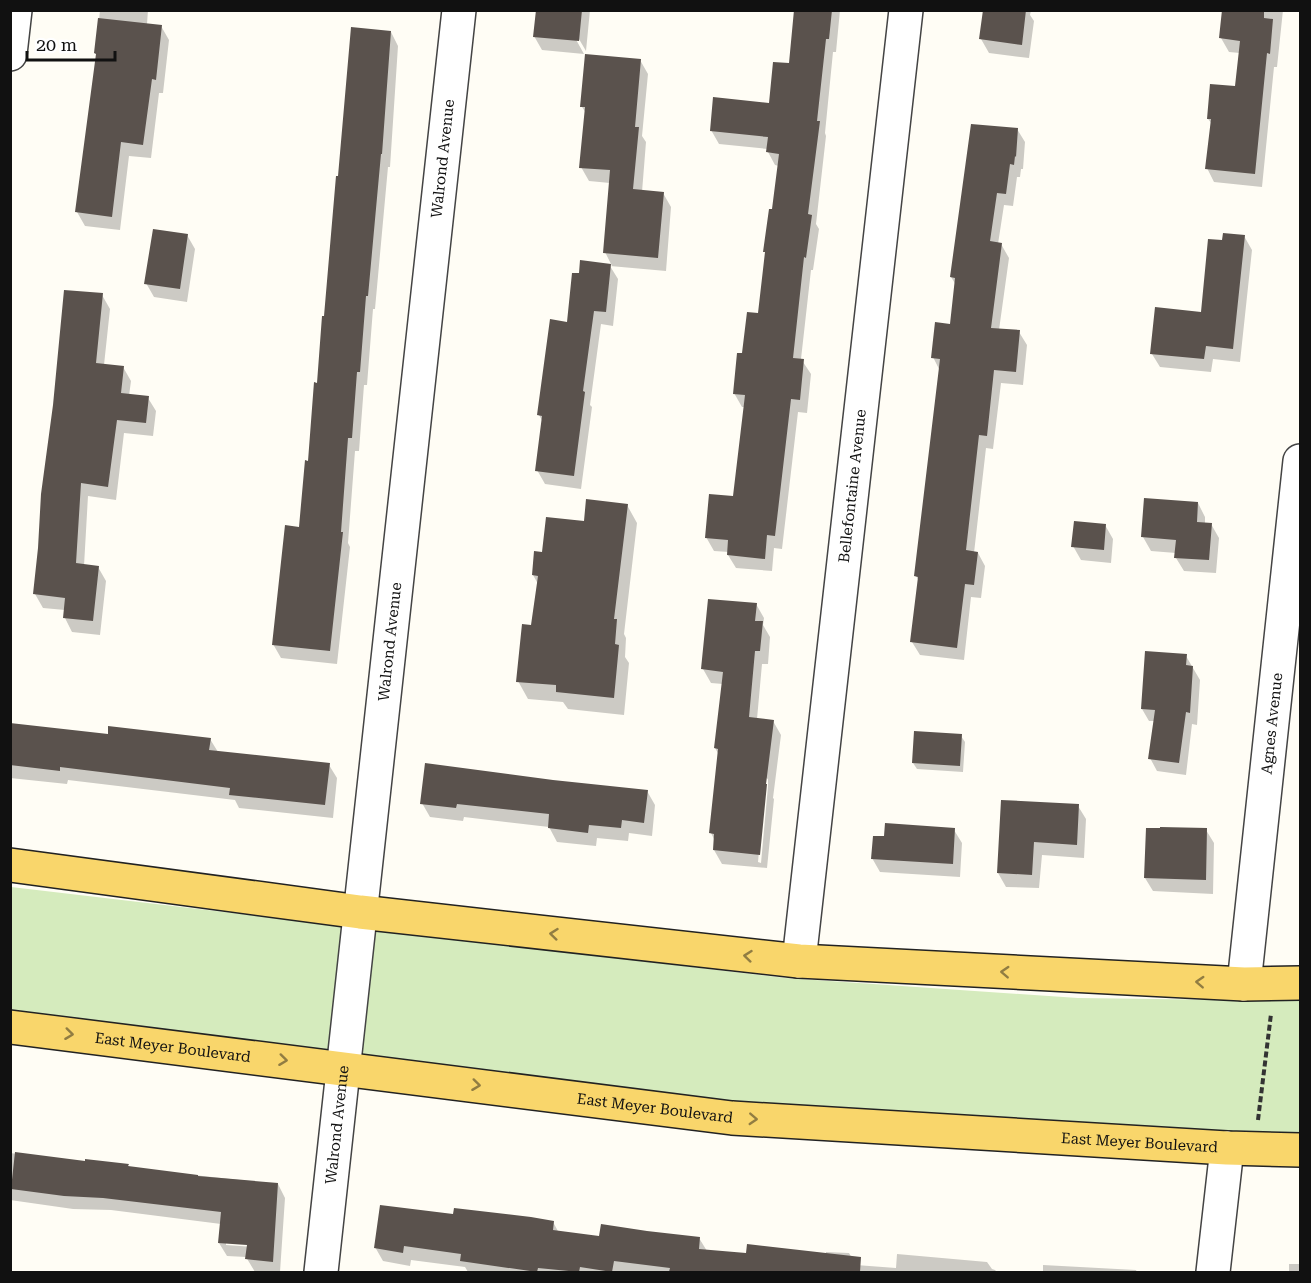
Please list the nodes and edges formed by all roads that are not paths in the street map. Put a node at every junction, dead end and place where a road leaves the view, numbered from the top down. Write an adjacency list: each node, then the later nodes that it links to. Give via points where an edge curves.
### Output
1 (15, 10): 4 (street)
2 (459, 10): 7 (street, Walrond Avenue)
3 (906, 10): 8 (street, Bellefontaine Avenue)
4 (10, 54)
5 (1300, 461): 10 (street, Agnes Avenue)
6 (10, 865): 7 (main road)
7 (360, 912): 8 (main road, one-way to 7); 12 (street, Walrond Avenue)
8 (799, 962): 10 (main road, one-way to 8)
9 (1300, 983): 10 (main road)
10 (1244, 984)
11 (10, 1027): 12 (main road, East Meyer Boulevard, one-way to 12)
12 (343, 1068): 13 (main road, East Meyer Boulevard, one-way to 13, via 732,1118); 15 (street, Walrond Avenue)
13 (1227, 1148): 14 (main road, East Meyer Boulevard); 16 (street)
14 (1300, 1150)
15 (321, 1272)
16 (1213, 1272)

